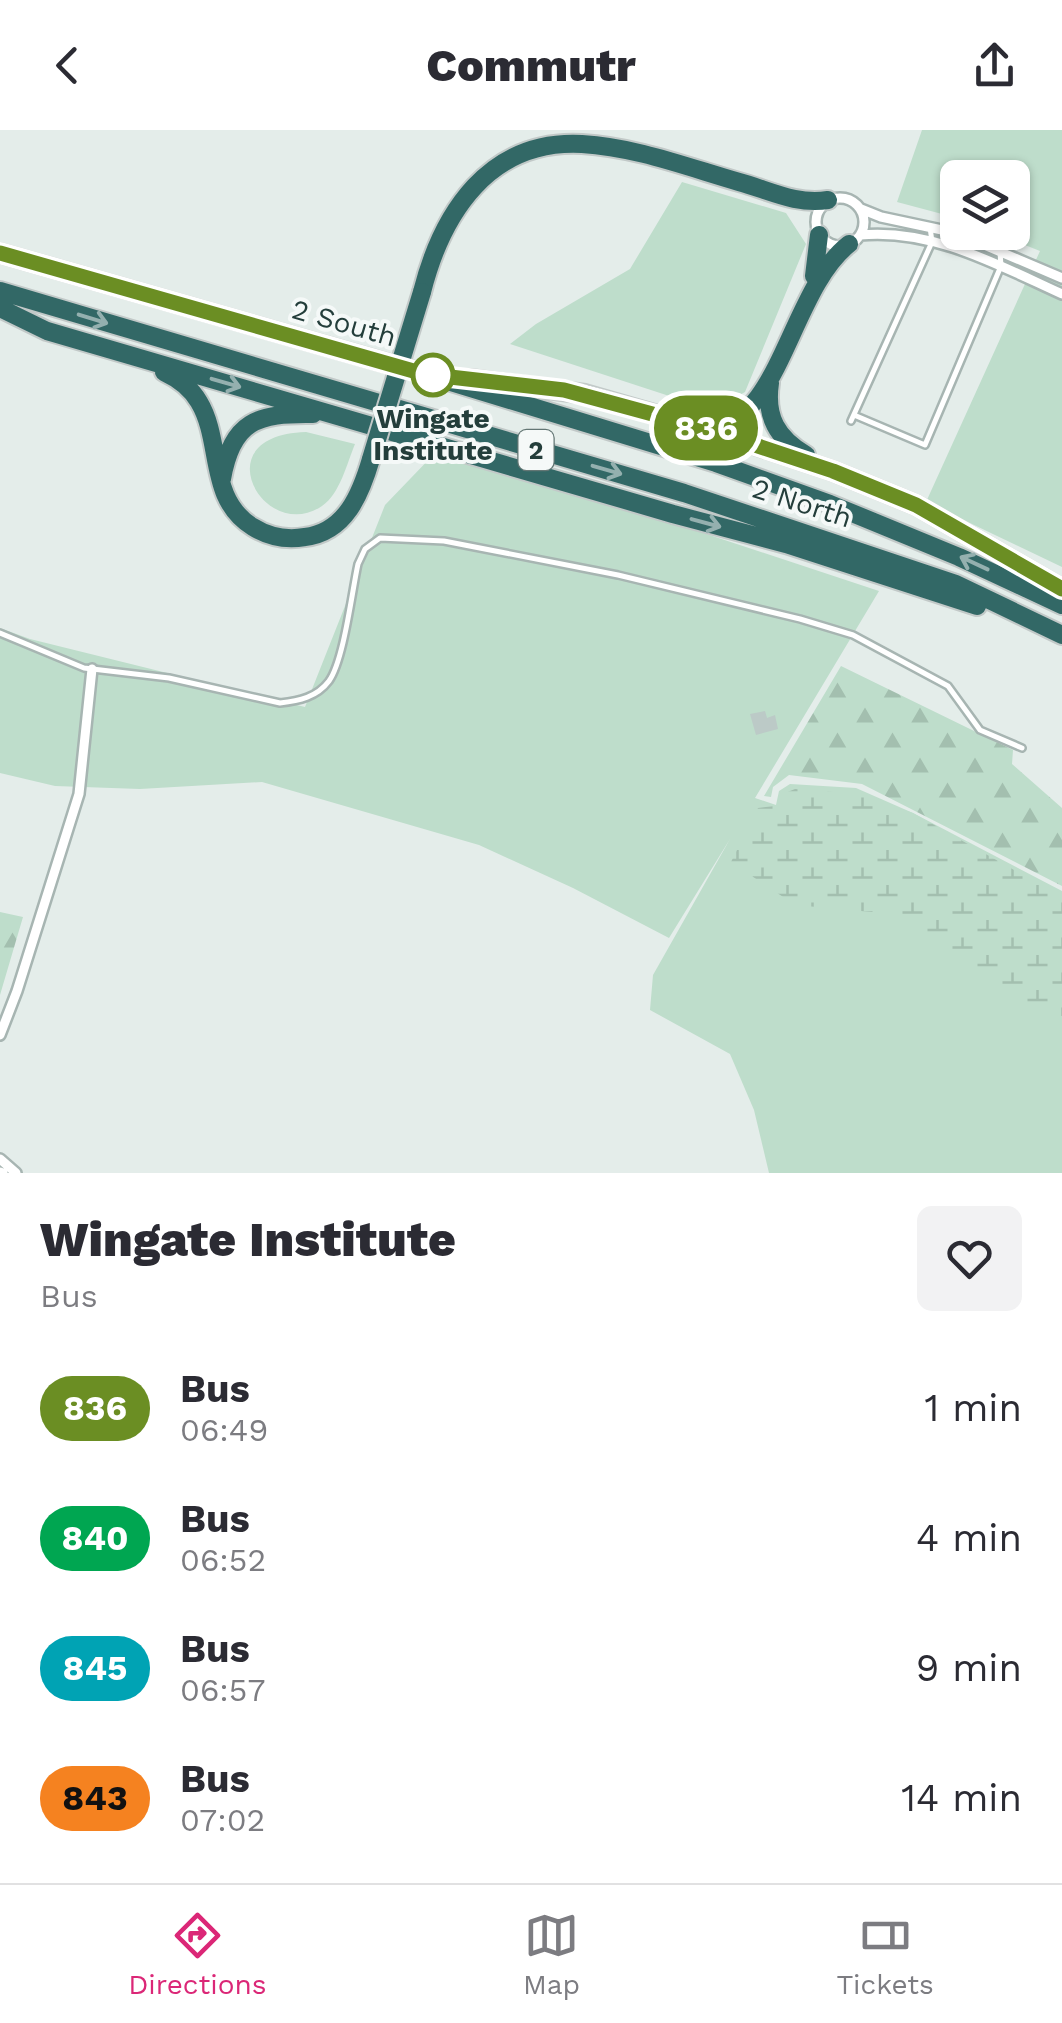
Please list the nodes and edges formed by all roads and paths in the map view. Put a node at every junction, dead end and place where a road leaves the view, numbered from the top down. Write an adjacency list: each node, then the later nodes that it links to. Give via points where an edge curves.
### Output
1 (791, 200): 2 (highway); 6 (highway); 23 (highway, bridge, via 630,151 578,144 534,150 486,174 454,210 432,254 372,459 345,515 314,536 261,532 240,517)
2 (828, 200): 3 (street, via 843,197); 6 (street, via 817,212)
3 (860, 209): 4 (street); 7 (street, via 864,219)
4 (929, 226): 5 (street); 8 (lane)
5 (940, 230)
6 (817, 231): 7 (street, via 832,245); 14 (highway)
7 (854, 240): 8 (street, via 888,233); 14 (highway)
8 (932, 242): 11 (street); 11 (lane, via 852,418 925,445)
9 (999, 250): 11 (lane); 12 (street)
10 (0, 253): 18 (highway, 2 South / 2)
11 (1001, 266): 15 (street)
12 (1062, 278)
13 (0, 291): 27 (highway, 2 North / 2, one-way to 27, via 684,493 956,584)
14 (810, 291): 19 (highway)
15 (1062, 294)
16 (0, 308): 17 (highway, via 47,331)
17 (132, 356): 20 (highway, one-way to 20); 23 (highway, via 176,378 199,401)
18 (424, 374): 21 (highway, via 564,390); 25 (highway, 2 South / 2, one-way to 18, via 830,504)
19 (772, 375): 21 (highway, via 746,415); 22 (highway, via 769,412 779,434)
20 (335, 415): 23 (highway, via 275,415 252,422 233,440); 27 (highway, one-way to 27, via 925,586)
21 (704, 428): 22 (highway)
22 (833, 471): 24 (highway, via 916,505)
23 (220, 484)
24 (1062, 589)
25 (1062, 605)
26 (0, 633): 28 (lane)
27 (1062, 636)
28 (92, 669): 29 (lane, via 280,703 312,696 330,680 366,548 380,538 410,537 618,575 853,635 948,686 980,730); 30 (street, via 76,810)
29 (1022, 748)
30 (0, 1035)
31 (0, 1160): 32 (street)
32 (16, 1173)

